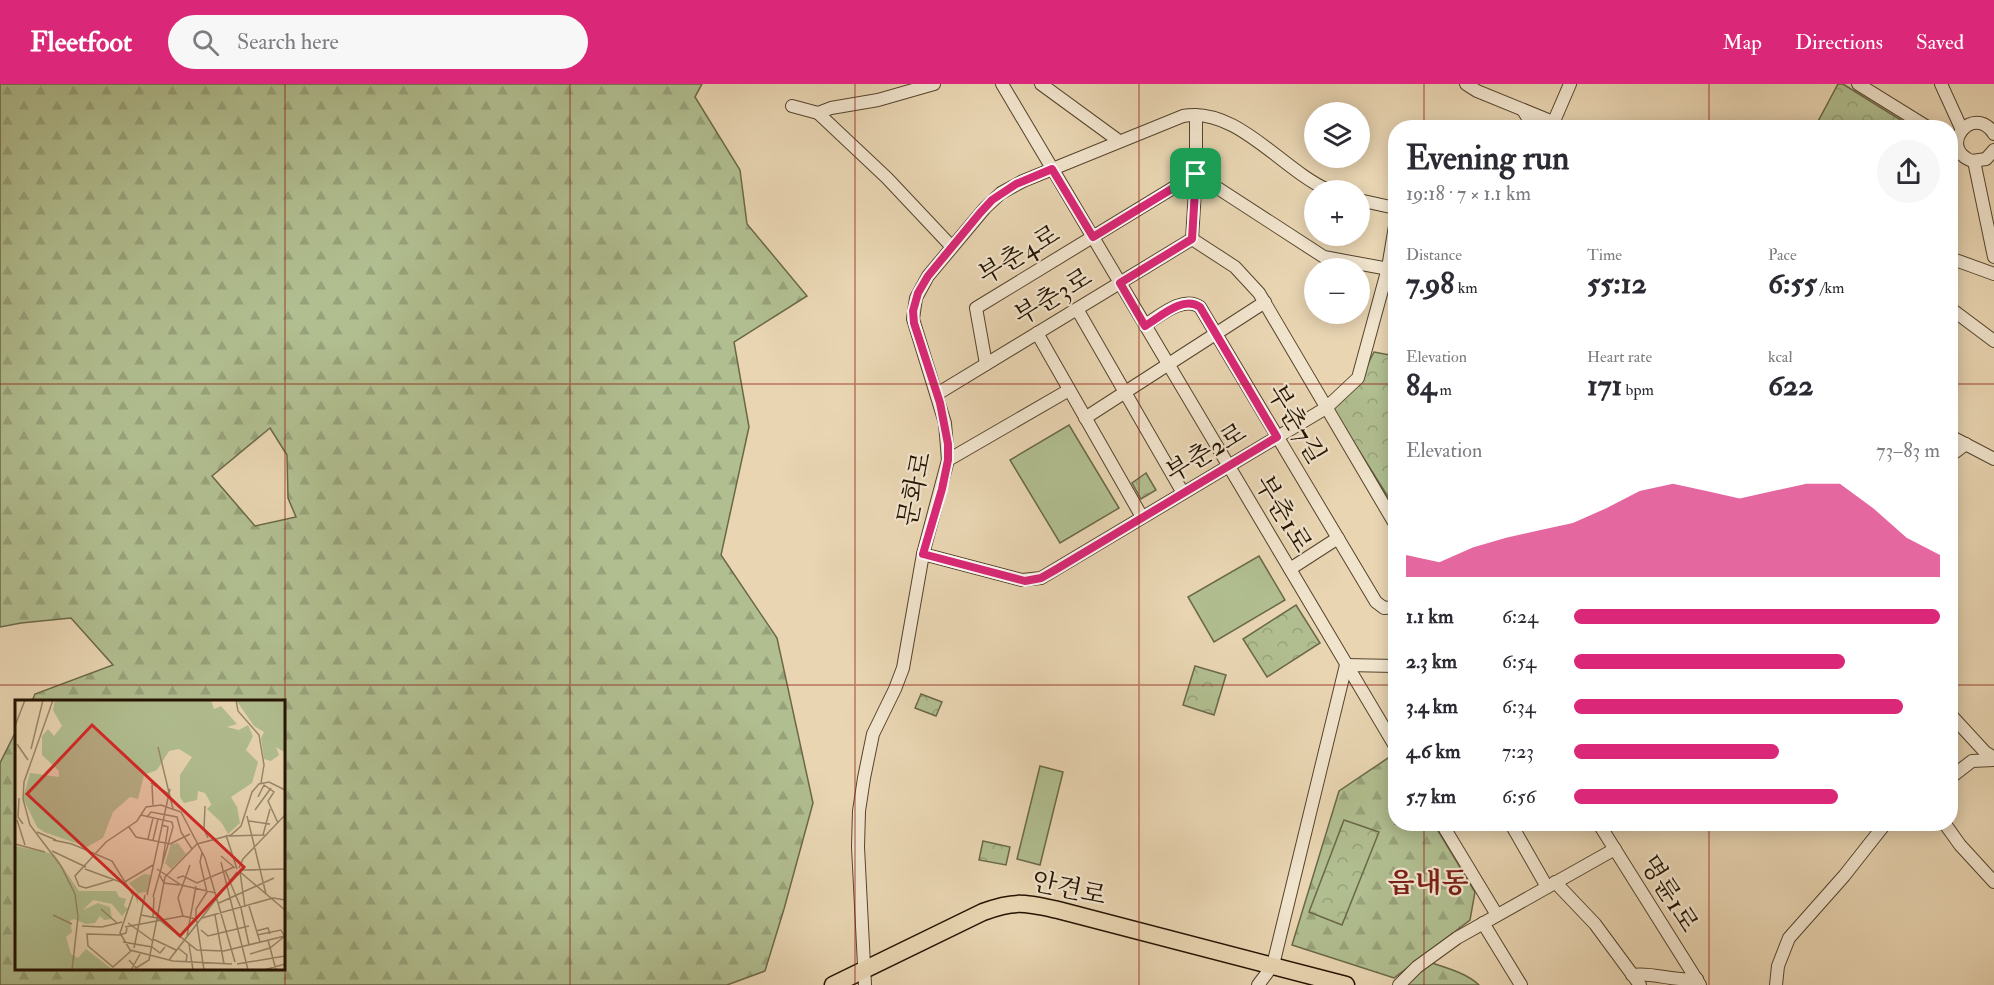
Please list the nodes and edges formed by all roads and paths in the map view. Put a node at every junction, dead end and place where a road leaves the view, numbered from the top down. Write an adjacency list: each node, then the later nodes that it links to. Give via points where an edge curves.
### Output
1 (934, 84): 10 (street)
2 (1002, 84): 25 (street, 부춘1로)
3 (1041, 84): 21 (street)
4 (1466, 84): 9 (street)
5 (1570, 84): 14 (street)
6 (1858, 84): 15 (street)
7 (1941, 84): 16 (street)
8 (792, 106): 10 (street)
9 (1523, 110): 12 (street); 13 (street)
10 (818, 113): 32 (street)
11 (1196, 115): 21 (street, 문화로); 26 (street); 27 (street, 문화로, via 1237,128)
12 (1529, 120)
13 (1542, 120)
14 (1554, 120)
15 (1916, 120)
16 (1957, 120)
17 (1958, 121): 18 (street)
18 (1962, 130): 19 (street, via 1979,123); 20 (street)
19 (1994, 134)
20 (1958, 138)
21 (1119, 141): 25 (street, 문화로)
22 (1994, 150): 24 (street, via 1986,159)
23 (1958, 151): 24 (street)
24 (1974, 161): 33 (street)
25 (1052, 169): 30 (street, 부춘1로); 32 (street, 문화로, via 997,197)
26 (1196, 174): 30 (street, 부춘4로); 31 (street); 35 (street, via 1324,257)
27 (1308, 180)
28 (1370, 202): 29 (street)
29 (1388, 206)
30 (1093, 237): 38 (street, 부춘1로); 46 (street, 부춘4로, via 976,308)
31 (1192, 239): 38 (street, 부춘3로); 39 (street, via 1243,274)
32 (952, 247): 50 (street, 문화로, via 920,289 913,311)
33 (1994, 257)
34 (1958, 261): 36 (street)
35 (1388, 268)
36 (1994, 274)
37 (1388, 279): 51 (street, 부춘2로, via 1358,378)
38 (1120, 283): 40 (street, 부춘3로); 42 (street, 부춘1로)
39 (1265, 302): 44 (street); 51 (street)
40 (1077, 309): 43 (street, 부춘3로); 49 (street)
41 (1958, 314): 45 (street)
42 (1145, 326): 44 (street, 부춘7길, via 1181,304 1192,303 1200,307); 47 (street, 부춘1로)
43 (1037, 333): 46 (street, 부춘3로); 48 (street)
44 (1216, 334): 47 (street); 53 (street, 부춘7길)
45 (1994, 341)
46 (986, 364): 50 (street, 부춘3로)
47 (1168, 365): 49 (street); 59 (street, 부춘1로)
48 (1070, 390): 52 (street); 58 (street)
49 (1125, 392): 52 (street); 60 (street)
50 (937, 394): 58 (street, 문화로, via 947,434)
51 (1326, 408): 53 (street, 부춘2로); 61 (street)
52 (1086, 417): 62 (street)
53 (1277, 437): 59 (street, 부춘2로); 63 (street, 부춘7길)
54 (1958, 440): 55 (street)
55 (1966, 444): 56 (street); 57 (street)
56 (1958, 450)
57 (1994, 459)
58 (948, 460): 64 (street, 문화로)
59 (1228, 465): 60 (street, 부춘2로); 65 (street, 부춘1로)
60 (1183, 493): 62 (street, 부춘2로)
61 (1388, 512)
62 (1142, 517): 64 (street, 부춘2로, via 1032,580)
63 (1338, 538): 65 (street); 66 (street, 부춘7길, via 1377,604)
64 (923, 554): 84 (street, 문화로, via 903,668 873,734 859,811)
65 (1290, 569): 67 (street, 부춘1로)
66 (1388, 608)
67 (1346, 665): 68 (street); 70 (street, 부춘1로); 83 (street)
68 (1388, 666)
69 (1958, 723): 71 (street)
70 (1388, 734)
71 (1994, 759): 72 (street, via 1972,761)
72 (1958, 772)
73 (1446, 831): 81 (street)
74 (1516, 831): 80 (street)
75 (1605, 831): 78 (street, 명륜1로)
76 (1879, 831): 92 (street, via 1789,938 1778,966)
77 (1950, 831): 79 (street)
78 (1615, 849): 80 (street); 86 (street, 명륜1로)
79 (1994, 882)
80 (1551, 885): 81 (street); 85 (street, via 1595,924)
81 (1497, 915): 82 (street)
82 (1483, 923): 90 (street, via 1457,938); 91 (street)
83 (1273, 966): 84 (main road, 안견로, via 1018,902 983,912); 88 (street); 89 (main road, 안견로)
84 (864, 977): 87 (main road, 안견로)
85 (1636, 980): 86 (street, via 1646,973)
86 (1699, 982)
87 (833, 985)
88 (1258, 985)
89 (1346, 985)
90 (1399, 985)
91 (1521, 985)
92 (1776, 985)

